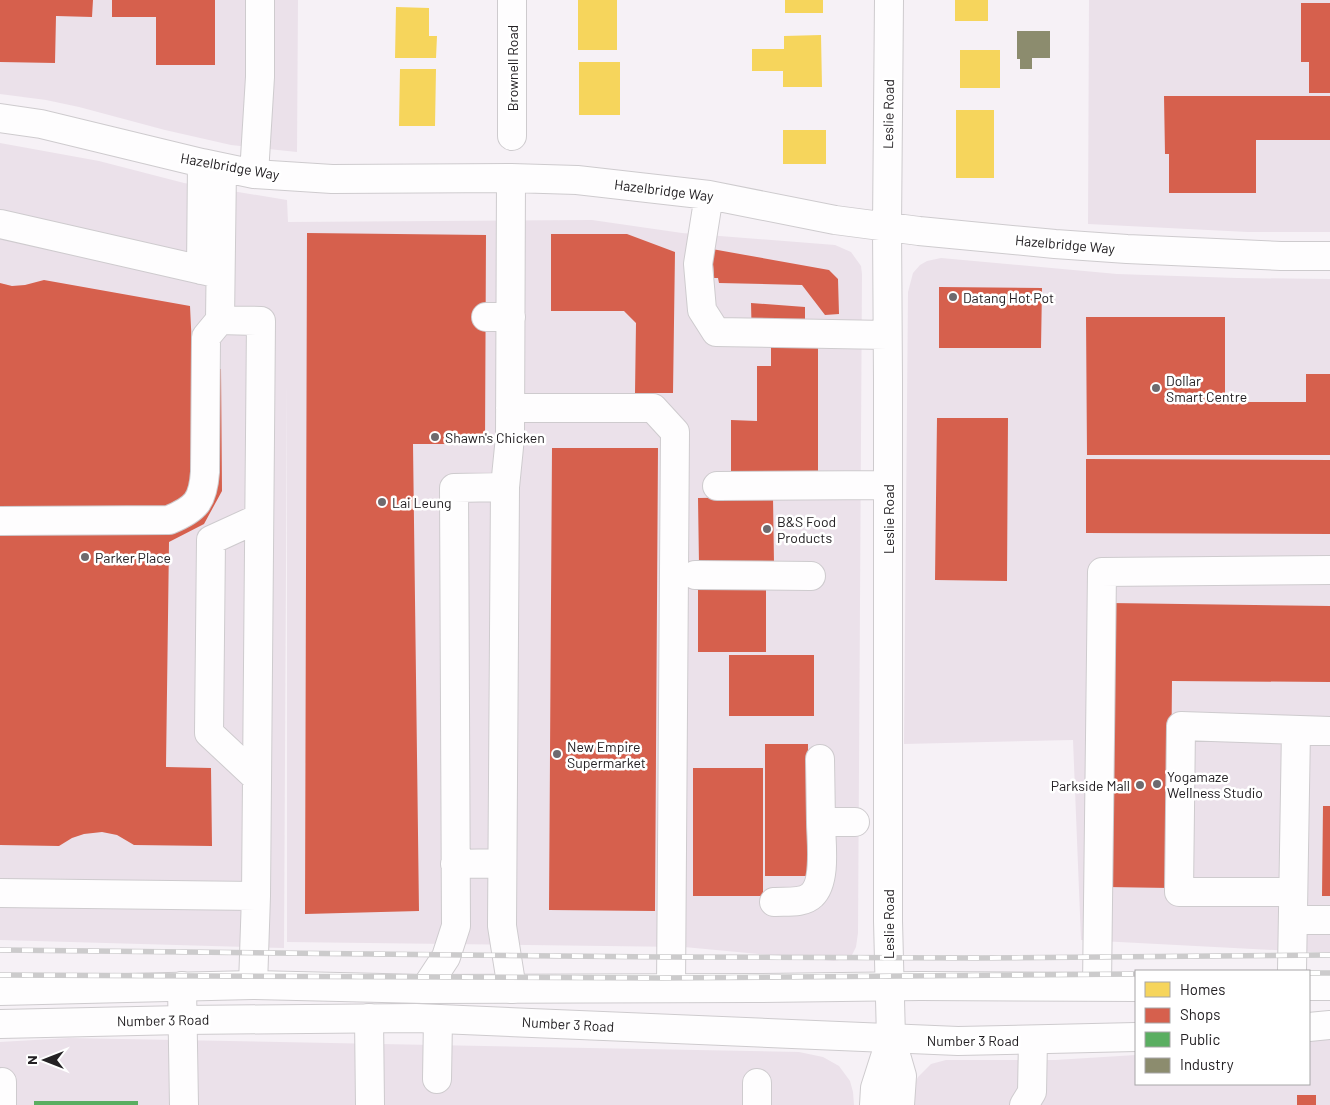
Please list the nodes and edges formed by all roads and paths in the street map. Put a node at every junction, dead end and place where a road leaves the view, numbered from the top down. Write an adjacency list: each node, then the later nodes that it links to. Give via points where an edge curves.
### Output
1 (260, 0): 7 (street, via 260,77)
2 (512, 0): 5 (street, Brownell Road)
3 (889, 0): 11 (street, Leslie Road)
4 (0, 118): 6 (street, Hazelbridge Way, via 57,127)
5 (512, 136)
6 (212, 165): 7 (street, Hazelbridge Way); 13 (street)
7 (254, 174): 8 (street, Hazelbridge Way, via 332,178)
8 (511, 178): 9 (street, Hazelbridge Way, via 577,180); 16 (street, via 498,317)
9 (709, 195): 11 (street, Hazelbridge Way); 15 (street, via 698,264 702,310 716,332)
10 (0, 224): 13 (street)
11 (887, 227): 12 (street, Hazelbridge Way, via 1127,249); 15 (street, Leslie Road)
12 (1330, 256)
13 (210, 272): 14 (street)
14 (220, 320): 20 (street, via 261,321); 21 (street, via 206,337 204,491 185,514 169,520)
15 (887, 335): 17 (street, Leslie Road)
16 (510, 408): 19 (street); 47 (street, via 653,408 675,432)
17 (888, 485): 18 (street); 42 (street, Leslie Road)
18 (717, 486)
19 (505, 487): 31 (street); 32 (street, via 454,488)
20 (259, 518): 28 (street); 28 (street, via 211,540 210,584 209,733)
21 (0, 521)
22 (1330, 570): 43 (street, via 1102,572)
23 (695, 575): 24 (street)
24 (811, 576)
25 (1296, 730): 26 (street); 33 (street); 33 (street, via 1181,726 1179,892)
26 (1330, 731)
27 (820, 759): 29 (street)
28 (256, 777): 35 (street)
29 (821, 822): 30 (street); 36 (street, via 821,878 812,896 799,901)
30 (855, 822)
31 (502, 863): 32 (street); 49 (street, via 502,926)
32 (455, 864): 48 (street, via 456,926 446,956)
33 (1294, 892): 37 (street)
34 (0, 893): 35 (street)
35 (256, 896): 40 (street)
36 (774, 902)
37 (1293, 920): 38 (street); 39 (street)
38 (1330, 920)
39 (1292, 970)
40 (253, 985): 41 (street); 48 (street)
41 (182, 986): 50 (street); 53 (street)
42 (889, 986): 43 (street); 47 (street); 58 (street, Leslie Road)
43 (1097, 986): 44 (street)
44 (1135, 986)
45 (1310, 986): 46 (street)
46 (1330, 986)
47 (671, 988): 49 (street)
48 (425, 989): 49 (street)
49 (512, 989)
50 (0, 991)
51 (369, 1018): 52 (street, Number 3 Road); 53 (street, Number 3 Road); 62 (street)
52 (438, 1018): 58 (street, Number 3 Road); 60 (street)
53 (183, 1020): 54 (street, Number 3 Road); 61 (street)
54 (0, 1024)
55 (1330, 1025): 56 (street)
56 (1310, 1026)
57 (1135, 1037): 59 (street, Number 3 Road)
58 (891, 1038): 59 (street, Number 3 Road); 63 (street, Leslie Road); 64 (street, Leslie Road, via 902,1076)
59 (1034, 1040): 65 (street, via 1032,1092)
60 (437, 1080)
61 (184, 1105)
62 (370, 1105)
63 (874, 1105)
64 (900, 1105)
65 (1024, 1105)

